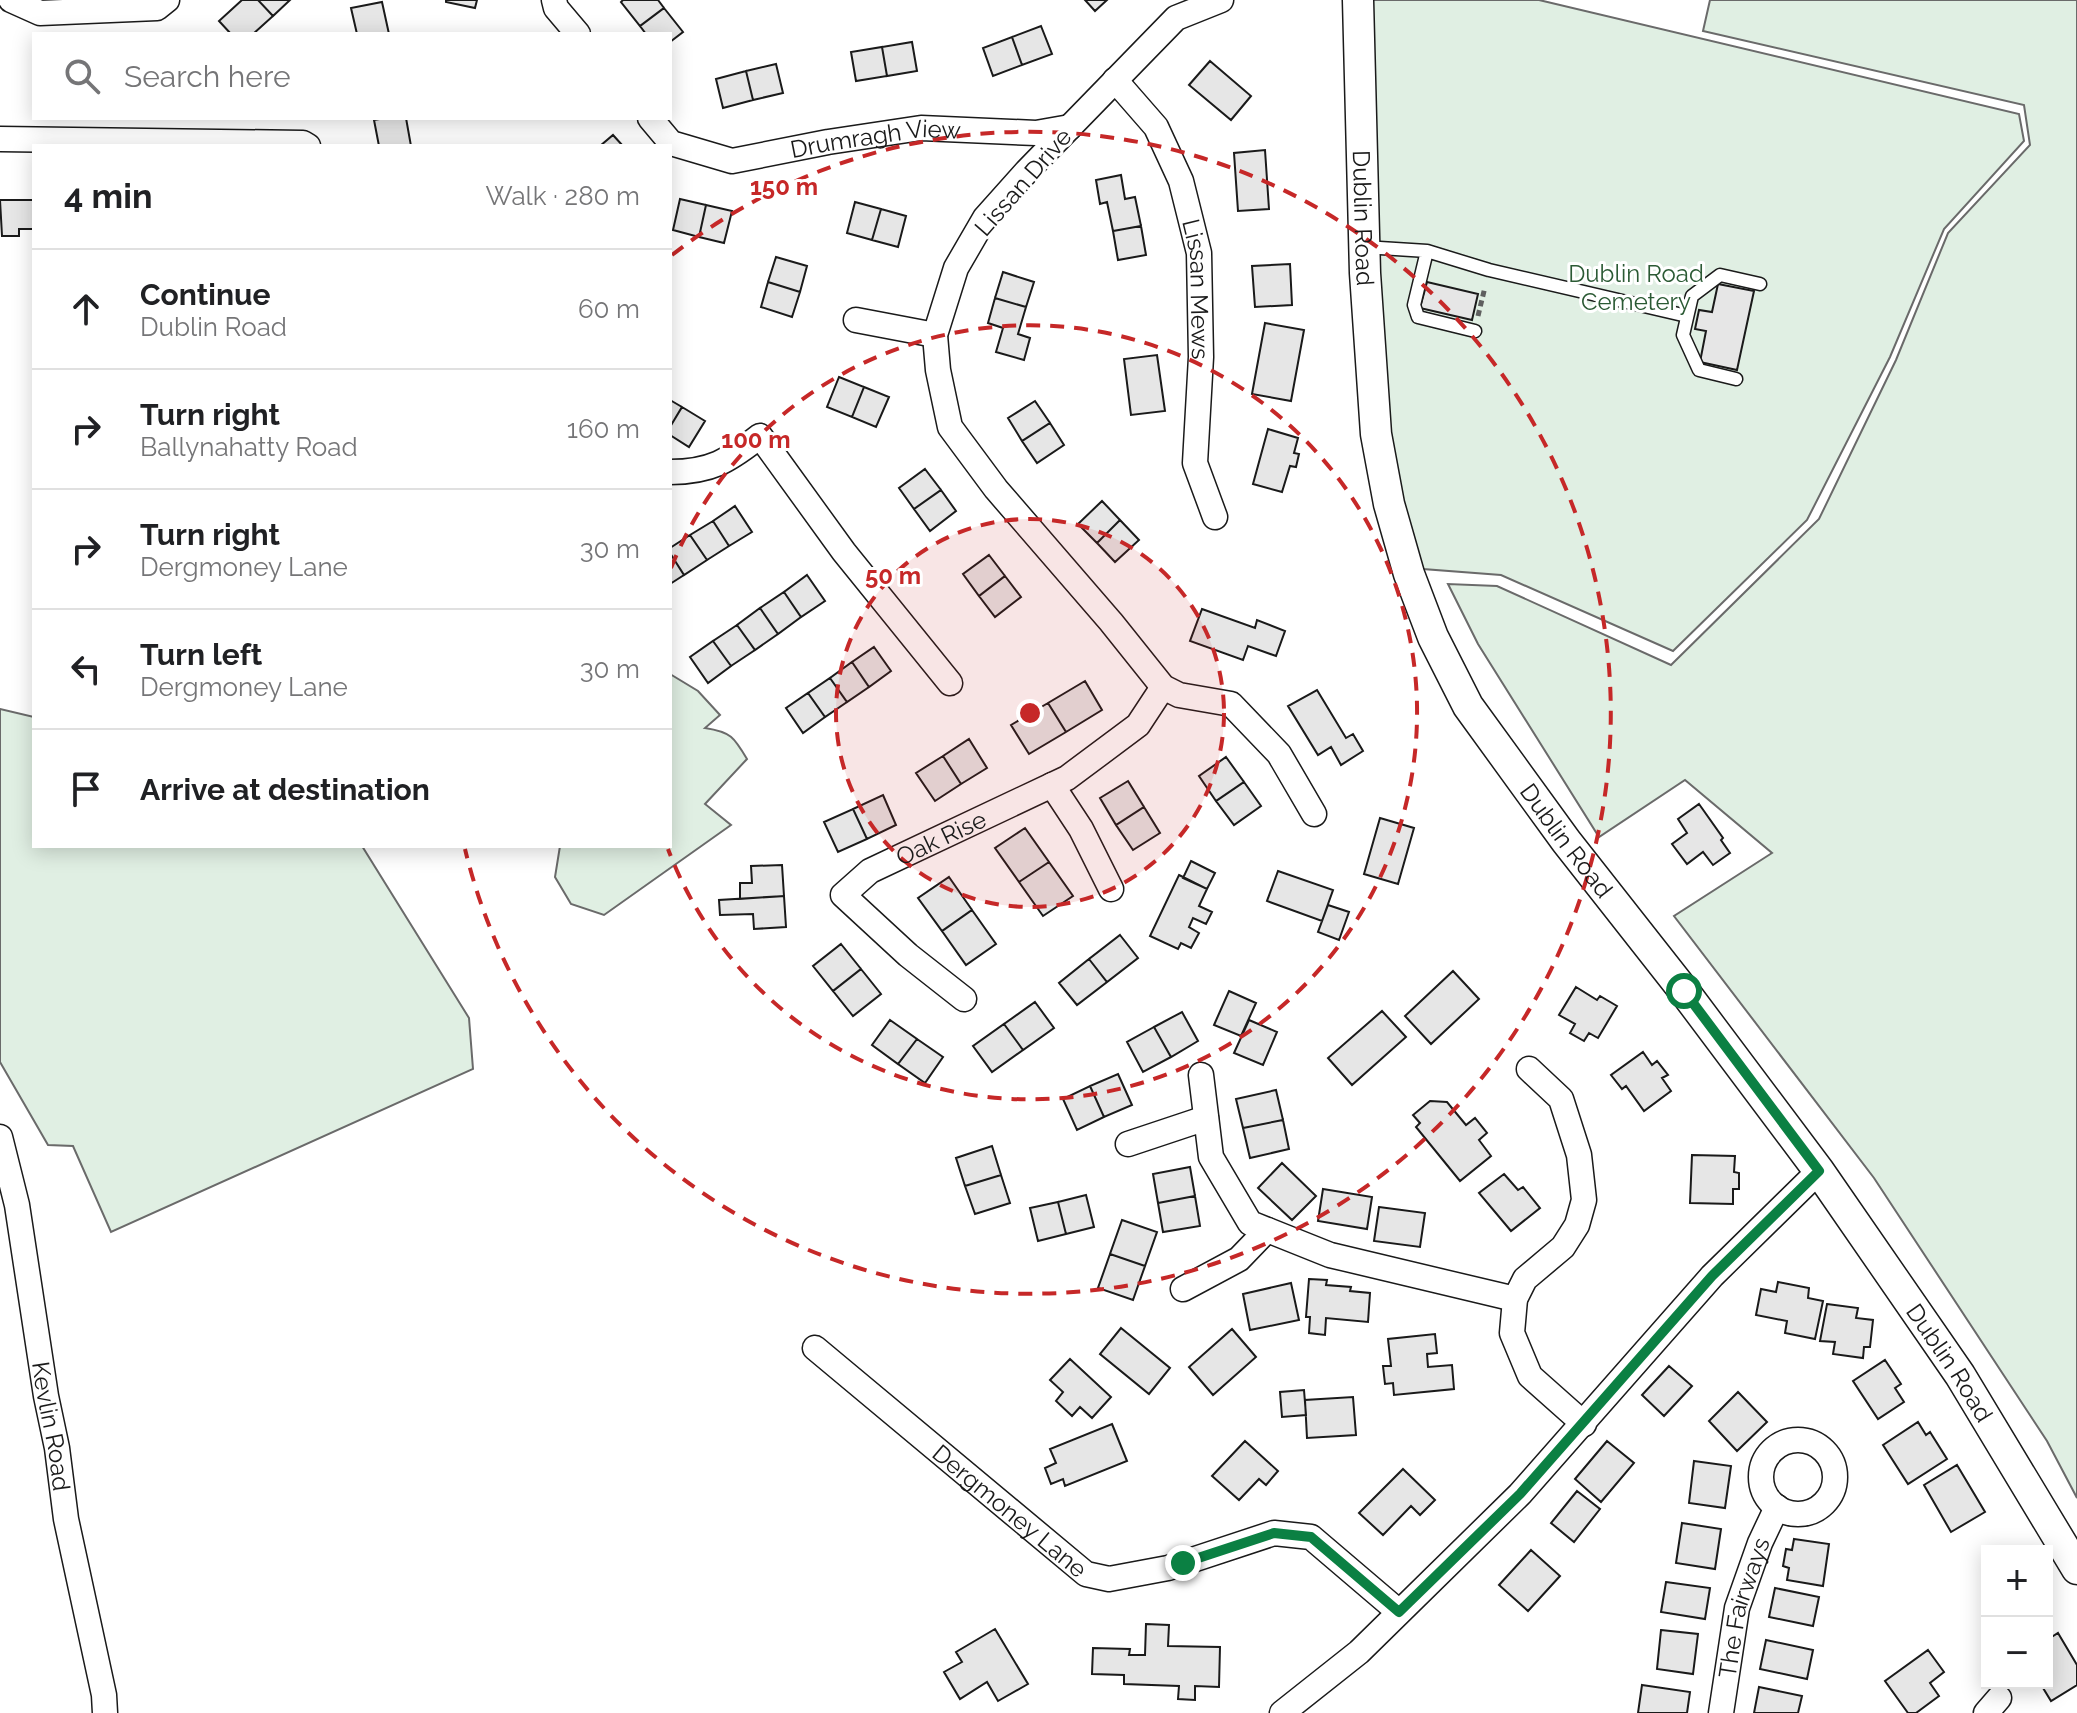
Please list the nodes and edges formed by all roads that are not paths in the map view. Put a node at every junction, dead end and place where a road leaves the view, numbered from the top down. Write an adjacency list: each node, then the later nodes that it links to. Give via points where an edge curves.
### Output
1 (11, 0): 2 (street, via 40,13 157,8)
2 (167, 0)
3 (554, 0): 6 (street)
4 (1221, 0): 7 (street, Lissan Drive, via 1176,18)
5 (1358, 0): 13 (street, Dublin Road)
6 (576, 32)
7 (1115, 80): 9 (street, Lissan Drive); 22 (street, Lissan Mews, via 1156,127 1181,181 1199,253 1195,463)
8 (652, 120): 9 (street, Drumragh View, via 671,143 732,161 921,128 1036,133)
9 (1070, 127): 19 (street, Lissan Drive, via 985,218 956,268)
10 (0, 139): 11 (street)
11 (155, 144): 12 (street)
12 (305, 144)
13 (1364, 247): 14 (lane); 34 (street, Dublin Road, via 1376,434 1389,504 1433,637 1477,719)
14 (1427, 251): 16 (lane); 18 (lane, via 1414,305 1418,317)
15 (1760, 284): 16 (lane, via 1720,275 1692,296)
16 (1687, 316): 20 (lane, via 1683,335 1699,370)
17 (856, 320): 19 (street)
18 (1475, 331)
19 (935, 335): 24 (street, Lissan Drive, via 950,427)
20 (1736, 379)
21 (672, 472): 23 (street, via 725,463 760,436 844,552)
22 (1215, 517)
23 (950, 683)
24 (1163, 687): 25 (street, Oak Rise, via 1138,725); 26 (street, via 1231,704 1279,754)
25 (1052, 785): 27 (street); 28 (street, Oak Rise, via 870,871 843,895)
26 (1314, 814)
27 (1111, 889)
28 (964, 999)
29 (1529, 1069): 37 (street, via 1561,1099 1579,1155 1584,1200 1563,1247 1525,1279)
30 (1201, 1075): 31 (street)
31 (1206, 1118): 33 (street); 35 (street, via 1211,1157 1250,1223)
32 (0, 1137): 43 (street, Kevlin Road, via 17,1205 66,1519)
33 (1128, 1144)
34 (1819, 1171): 39 (street, via 1712,1276); 41 (street, Dublin Road, via 1960,1375)
35 (1267, 1230): 36 (street, via 1239,1259); 37 (street, via 1330,1255)
36 (1183, 1289)
37 (1515, 1299): 39 (street, via 1512,1333 1530,1376)
38 (815, 1348): 42 (street, Dergmoney Lane, via 1086,1574 1109,1579 1168,1568 1274,1533 1311,1537)
39 (1584, 1424): 42 (street)
40 (1777, 1507): 45 (street, The Fairways, via 1737,1608)
41 (2077, 1569)
42 (1399, 1612): 44 (street, via 1359,1652)
43 (105, 1713)
44 (1282, 1713)
45 (1721, 1713)

